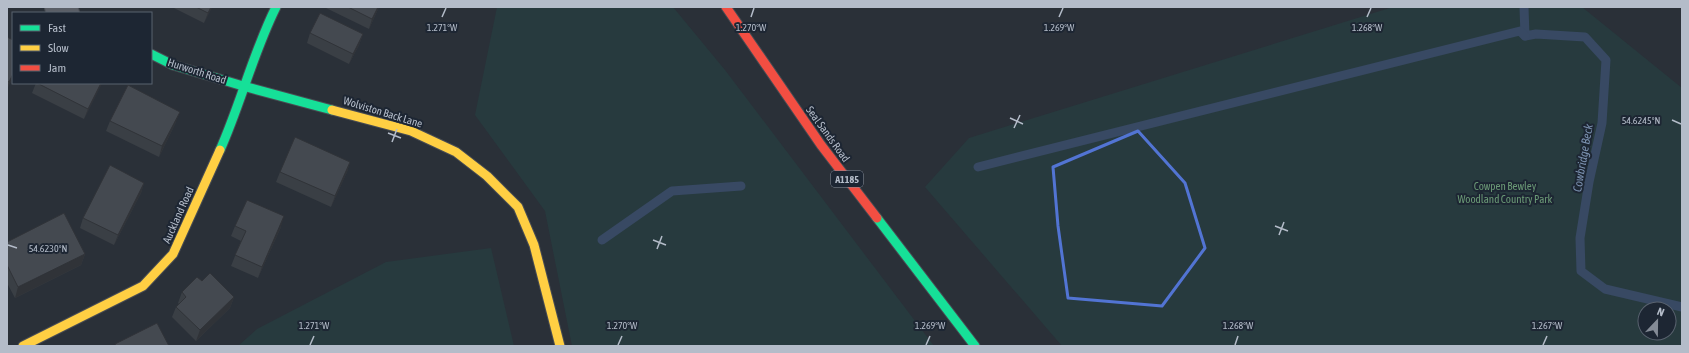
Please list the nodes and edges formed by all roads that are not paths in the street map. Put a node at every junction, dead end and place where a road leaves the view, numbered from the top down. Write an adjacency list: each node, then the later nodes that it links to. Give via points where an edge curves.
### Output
1 (56, 7): 4 (street)
2 (276, 7): 6 (street, Auckland Road)
3 (726, 7): 9 (street, Seal Sands Road / A1185, via 821,146)
4 (66, 12)
5 (152, 54): 6 (street, Hurworth Road, via 173,65)
6 (243, 86): 7 (street, Auckland Road, via 232,122 174,254 143,286); 8 (street, Wolviston Back Lane, via 411,131 456,152 487,176 518,207 534,245)
7 (23, 346)
8 (560, 346)
9 (975, 346)

